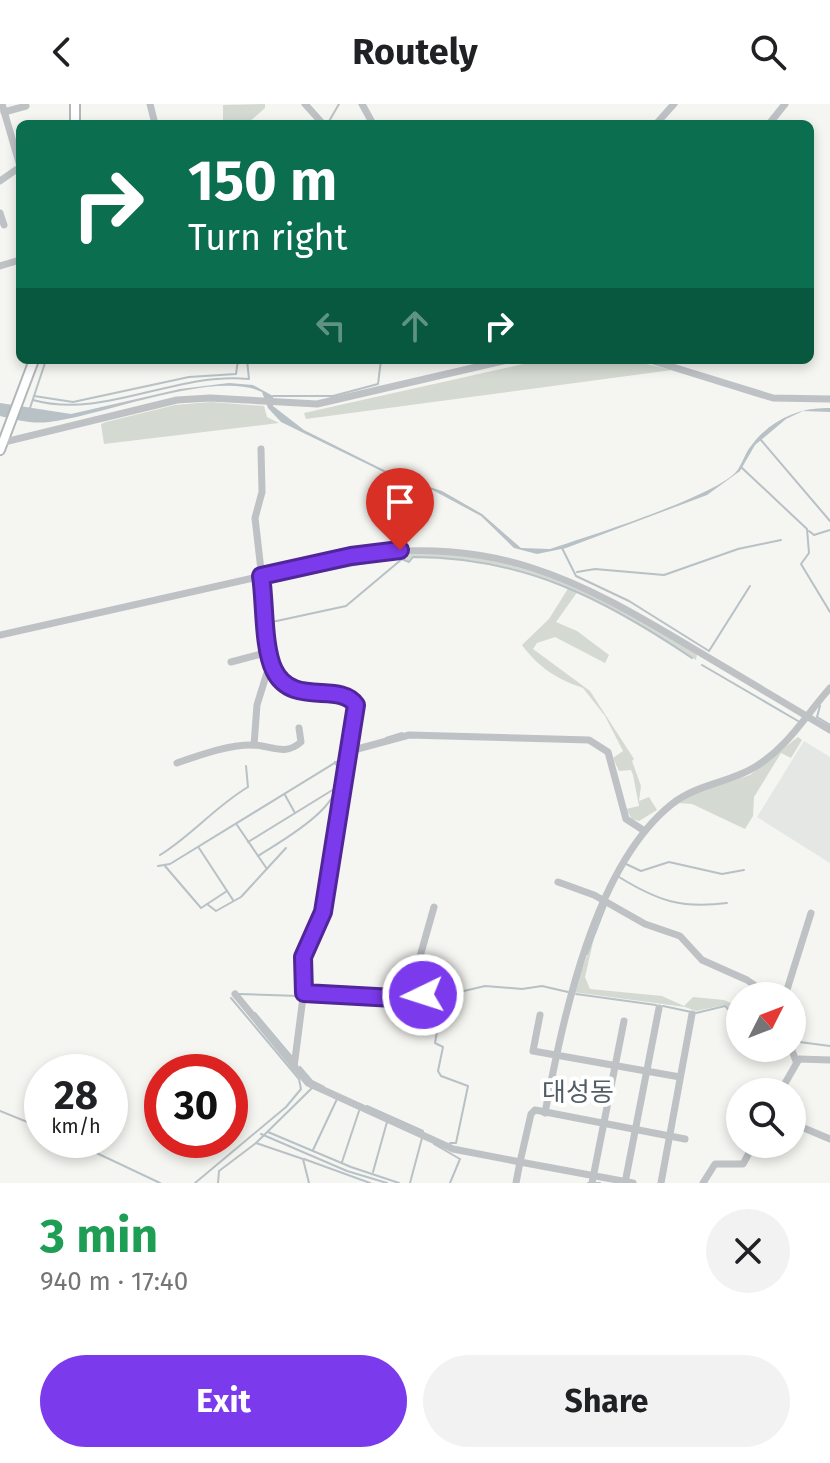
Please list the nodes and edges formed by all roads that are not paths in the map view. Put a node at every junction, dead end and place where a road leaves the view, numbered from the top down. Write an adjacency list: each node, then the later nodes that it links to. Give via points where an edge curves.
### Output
1 (674, 104): 5 (street)
2 (785, 104): 6 (street)
3 (26, 106): 4 (street)
4 (3, 108): 7 (street)
5 (660, 120)
6 (772, 120)
7 (10, 133): 8 (street); 9 (street)
8 (0, 136)
9 (16, 153)
10 (0, 213): 11 (street)
11 (4, 225)
12 (33, 364): 16 (main road)
13 (490, 364): 16 (street, via 301,405 177,400)
14 (663, 364): 15 (street, via 773,398)
15 (830, 399)
16 (1, 445)
17 (261, 449): 18 (street, via 262,492 255,518)
18 (261, 576): 19 (street); 20 (street); 23 (street, via 400,550 445,550 510,561 592,589)
19 (0, 635)
20 (270, 656): 21 (street); 26 (street, via 257,705); 27 (street, via 279,679 293,689 353,700)
21 (231, 662)
22 (830, 688): 23 (street)
23 (809, 717): 25 (street); 29 (street, via 757,765 690,791)
24 (299, 728): 26 (street, via 301,742 293,748)
25 (830, 730)
26 (254, 745): 28 (street)
27 (350, 751): 29 (street, via 409,735 589,740 608,752 626,819); 36 (street, via 323,912 303,957)
28 (177, 763)
29 (643, 830): 31 (street)
30 (558, 882): 31 (street)
31 (605, 902): 34 (street, via 680,936 702,960); 42 (street, via 571,987)
32 (434, 907): 36 (street, via 417,967 424,996)
33 (811, 913): 35 (street)
34 (750, 982)
35 (789, 982)
36 (304, 993): 46 (street)
37 (235, 994): 46 (street)
38 (659, 1008): 47 (street)
39 (692, 1014): 48 (street)
40 (540, 1015): 42 (street, via 533,1051)
41 (624, 1021): 45 (street)
42 (556, 1054): 45 (street); 49 (street)
43 (830, 1060): 44 (street)
44 (806, 1061)
45 (614, 1065): 47 (street); 50 (street)
46 (294, 1067): 57 (street, via 314,1086 453,1149)
47 (647, 1071): 48 (street); 51 (street)
48 (680, 1077): 53 (street)
49 (545, 1113): 50 (street); 57 (street, via 531,1114)
50 (603, 1123): 51 (street); 58 (street)
51 (635, 1129): 53 (street); 60 (street)
52 (806, 1129): 55 (street)
53 (669, 1137): 54 (street); 61 (street)
54 (685, 1139)
55 (830, 1139)
56 (748, 1158): 62 (street, via 715,1164)
57 (520, 1162): 58 (street); 59 (street)
58 (592, 1179): 60 (street)
59 (516, 1183)
60 (628, 1183)
61 (661, 1183)
62 (703, 1183)

